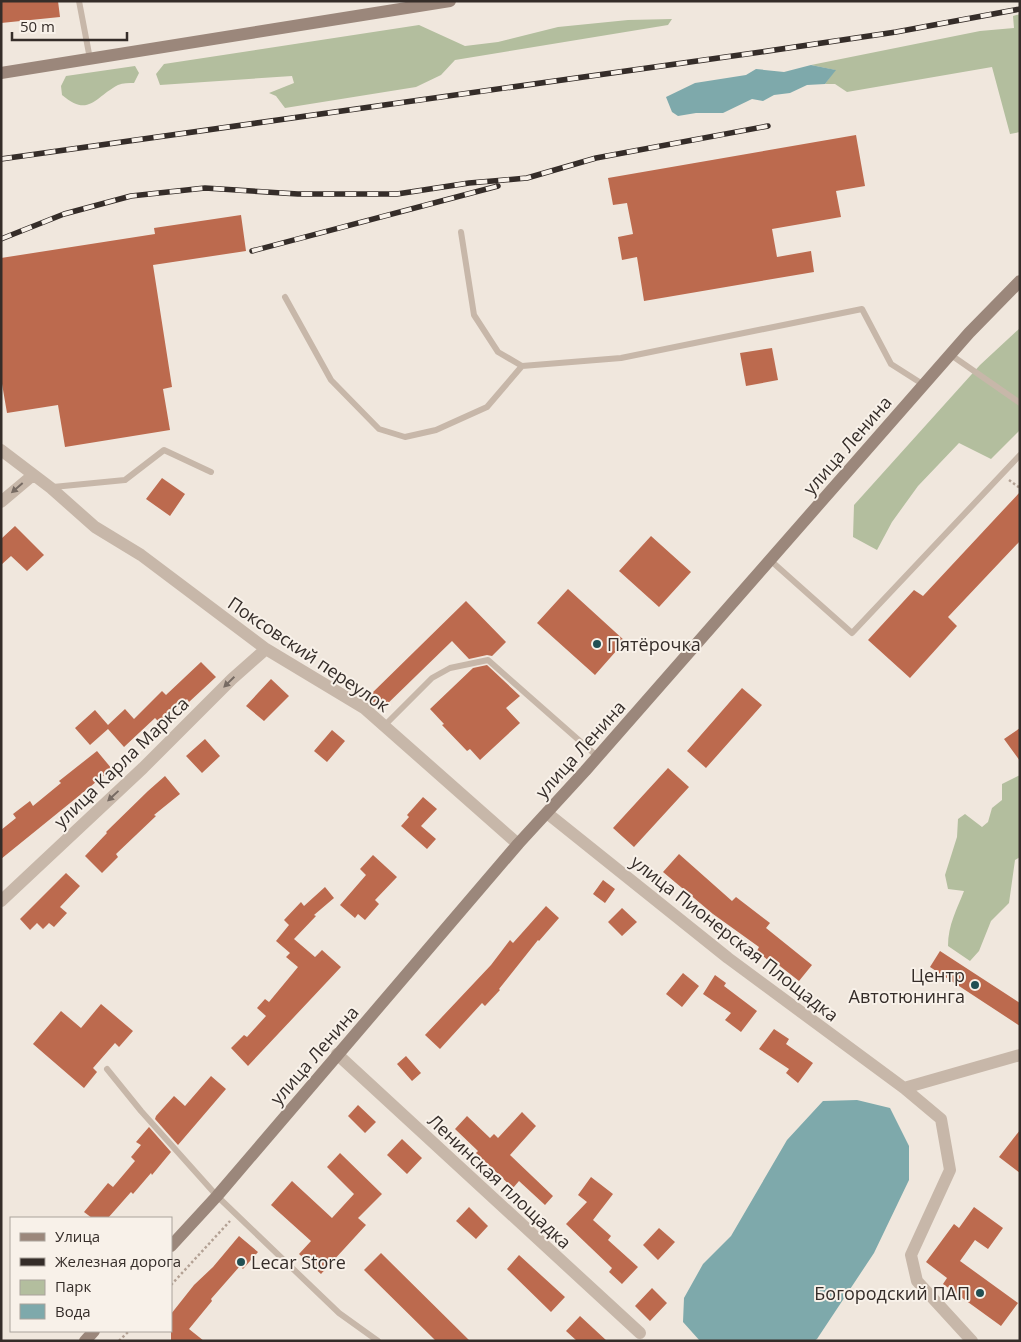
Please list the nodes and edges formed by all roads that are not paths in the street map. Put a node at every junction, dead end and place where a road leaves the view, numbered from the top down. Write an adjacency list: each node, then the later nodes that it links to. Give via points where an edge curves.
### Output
1 (79, 1): 3 (lane)
2 (450, 1): 3 (main road)
3 (90, 60): 4 (main road)
4 (1, 73)
5 (461, 232): 9 (lane, via 474,315 498,352)
6 (1020, 280): 8 (main road, улица Ленина)
7 (285, 297): 9 (lane, via 331,380 379,429 405,437 436,430 487,407)
8 (951, 355): 10 (main road, улица Ленина); 11 (lane)
9 (522, 366): 10 (lane, via 621,358 862,309 891,364)
10 (924, 385): 18 (main road, улица Ленина)
11 (1020, 402)
12 (1, 450): 15 (street, Поксовский переулок)
13 (1020, 455): 18 (lane, via 852,633)
14 (211, 472): 16 (lane, via 164,450 125,480)
15 (33, 475): 16 (street, Поксовский переулок); 17 (street, one-way to 17)
16 (51, 488): 19 (street, Поксовский переулок, via 96,528 141,555)
17 (1, 502)
18 (770, 560): 21 (main road, улица Ленина)
19 (266, 649): 20 (street, Поксовский переулок, via 364,708); 24 (street, улица Карла Маркса, one-way to 24)
20 (384, 726): 21 (lane, via 432,678 450,668 488,660); 23 (street, Поксовский переулок)
21 (598, 757): 22 (main road, улица Ленина)
22 (546, 813): 23 (main road, улица Ленина); 28 (street, улица Пионерская Площадка, via 728,958)
23 (518, 844): 25 (main road, улица Ленина)
24 (1, 901)
25 (337, 1054): 29 (main road, улица Ленина); 31 (street, Ленинская площадка)
26 (1020, 1055): 28 (street)
27 (107, 1069): 29 (lane)
28 (904, 1088): 33 (street, улица Пионерская Площадка, via 941,1119 950,1170 911,1255 916,1281)
29 (217, 1196): 30 (main road, улица Ленина); 32 (lane, via 339,1313)
30 (172, 1245)
31 (640, 1333)
32 (378, 1341)
33 (972, 1341)

